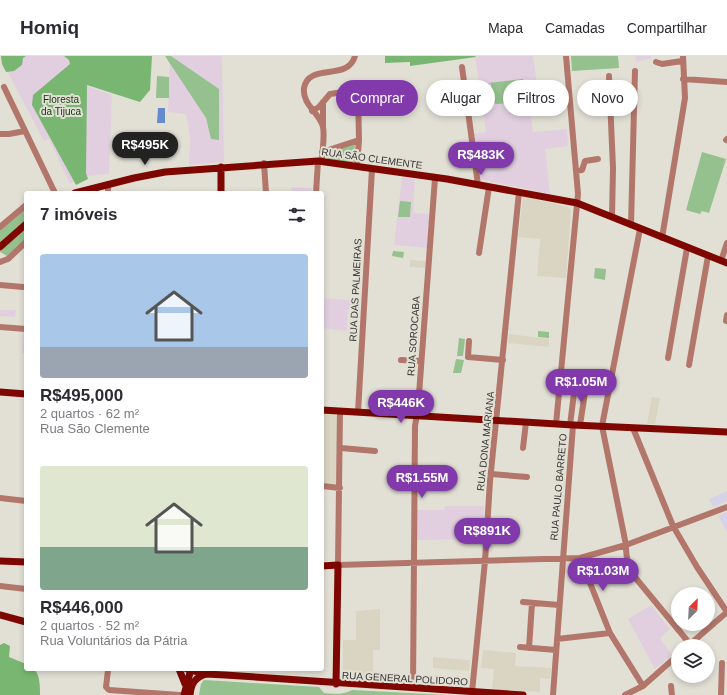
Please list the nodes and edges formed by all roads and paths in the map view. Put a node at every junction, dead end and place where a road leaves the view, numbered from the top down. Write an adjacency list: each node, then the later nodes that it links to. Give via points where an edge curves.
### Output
1 (355, 56): 12 (street, via 346,68 316,74 308,80 304,93)
2 (566, 56): 24 (street)
3 (682, 59): 4 (street, via 662,64); 8 (street)
4 (656, 62)
5 (462, 67): 27 (street)
6 (634, 71): 39 (street)
7 (609, 76): 38 (street, via 613,168)
8 (683, 79): 9 (street); 43 (street, via 685,98)
9 (727, 82)
10 (4, 87): 14 (street)
11 (323, 102): 12 (street); 13 (street); 16 (street, via 330,94 346,91 356,93 359,98)
12 (312, 111): 13 (street)
13 (322, 126): 17 (street)
14 (25, 131): 15 (street); 29 (street)
15 (0, 134)
16 (359, 140): 17 (street, RUA SÃO CLEMENTE); 21 (street)
17 (322, 152): 19 (street)
18 (598, 159): 24 (street, via 585,161 582,170)
19 (320, 161): 20 (main road, RUA SÃO CLEMENTE); 21 (main road, RUA SÃO CLEMENTE); 34 (street)
20 (264, 164): 22 (main road, RUA SÃO CLEMENTE); 33 (street)
21 (357, 166): 23 (main road, RUA SÃO CLEMENTE)
22 (221, 167): 26 (main road, RUA SÃO CLEMENTE, via 165,172); 32 (main road)
23 (372, 169): 25 (main road, RUA SÃO CLEMENTE); 68 (street, RUA DAS PALMEIRAS)
24 (576, 171): 36 (street)
25 (435, 178): 27 (main road, RUA SÃO CLEMENTE); 60 (street, RUA SOROCABA)
26 (108, 184): 30 (main road, RUA SÃO CLEMENTE); 31 (street)
27 (478, 185): 28 (main road, RUA SÃO CLEMENTE)
28 (489, 187): 35 (main road, RUA SÃO CLEMENTE); 48 (street)
29 (54, 191)
30 (82, 191)
31 (108, 191)
32 (221, 191)
33 (266, 191)
34 (316, 191)
35 (519, 192): 36 (main road, RUA SÃO CLEMENTE); 59 (street, RUA DONA MARIANA)
36 (577, 203): 38 (main road, RUA SÃO CLEMENTE); 74 (street)
37 (24, 207): 41 (street)
38 (612, 217): 39 (main road, RUA SÃO CLEMENTE)
39 (632, 225): 42 (main road, RUA SÃO CLEMENTE)
40 (24, 226): 46 (main road)
41 (0, 227)
42 (640, 229): 43 (main road, RUA SÃO CLEMENTE); 75 (street)
43 (662, 238): 47 (main road, RUA SÃO CLEMENTE)
44 (727, 243): 51 (street)
45 (24, 244): 50 (street, via 8,259)
46 (0, 247)
47 (688, 248): 49 (main road, RUA SÃO CLEMENTE); 57 (street)
48 (480, 253)
49 (707, 259): 51 (main road, RUA SÃO CLEMENTE); 61 (street)
50 (0, 262)
51 (724, 262)
52 (0, 285): 53 (street)
53 (23, 287)
54 (0, 327): 55 (street)
55 (24, 329)
56 (469, 341): 59 (street, via 468,357)
57 (668, 358)
58 (401, 360): 60 (street)
59 (503, 360): 71 (street, RUA DONA MARIANA)
60 (421, 361): 69 (street, RUA SOROCABA)
61 (689, 365)
62 (575, 385): 70 (street)
63 (586, 386): 73 (street)
64 (0, 392): 65 (main road)
65 (24, 394)
66 (324, 410): 67 (main road)
67 (340, 411): 68 (main road); 78 (street)
68 (358, 412): 69 (main road)
69 (416, 416): 71 (main road); 95 (street, RUA SOROCABA)
70 (570, 417): 73 (street); 73 (street)
71 (497, 420): 72 (main road); 81 (street, RUA DONA MARIANA)
72 (526, 422): 74 (main road); 79 (street)
73 (576, 423): 74 (main road); 75 (main road); 90 (street, RUA PAULO BARRETO)
74 (556, 424)
75 (602, 426): 76 (main road); 89 (street)
76 (633, 428): 77 (main road); 88 (street)
77 (727, 432)
78 (341, 448): 80 (street); 84 (street)
79 (523, 448)
80 (375, 451)
81 (491, 474): 82 (street); 93 (street, RUA DONA MARIANA)
82 (527, 477)
83 (324, 486): 84 (street)
84 (340, 488): 96 (street)
85 (0, 498): 86 (street)
86 (24, 501)
87 (727, 507): 88 (street)
88 (673, 526): 89 (street); 103 (street)
89 (626, 545): 91 (street); 108 (street, via 626,558 634,576)
90 (562, 558): 91 (street); 93 (street); 102 (street, RUA PAULO BARRETO)
91 (580, 558): 106 (street)
92 (0, 561): 94 (main road)
93 (485, 561): 95 (street); 125 (street, RUA DONA MARIANA)
94 (24, 562)
95 (413, 564): 96 (street); 124 (street, RUA SOROCABA)
96 (338, 565): 97 (main road); 121 (main road)
97 (324, 566)
98 (0, 586): 99 (street)
99 (24, 589)
100 (523, 602): 101 (street)
101 (532, 602): 102 (street); 111 (street)
102 (559, 605): 107 (street, RUA PAULO BARRETO)
103 (727, 612): 109 (street)
104 (0, 615): 105 (main road)
105 (24, 621)
106 (610, 633): 107 (street); 122 (street)
107 (557, 639): 112 (street, RUA PAULO BARRETO)
108 (684, 639)
109 (696, 639)
110 (520, 647): 111 (street)
111 (529, 648): 112 (street)
112 (556, 650): 130 (street, RUA PAULO BARRETO)
113 (671, 661): 122 (street)
114 (722, 663): 133 (street)
115 (108, 671): 126 (street, via 106,687 109,690)
116 (180, 671): 120 (main road)
117 (189, 671): 120 (main road)
118 (207, 671): 128 (main road, via 196,680)
119 (218, 671): 121 (main road, RUA GENERAL POLIDORO, via 225,675)
120 (186, 684): 127 (main road)
121 (336, 684): 124 (main road, RUA GENERAL POLIDORO)
122 (642, 686): 131 (street)
123 (671, 686): 132 (street)
124 (412, 688): 125 (main road, RUA GENERAL POLIDORO)
125 (472, 692): 129 (main road, RUA GENERAL POLIDORO)
126 (180, 695)
127 (184, 695)
128 (190, 695)
129 (523, 695)
130 (553, 695)
131 (625, 695)
132 (672, 695)
133 (721, 695)

